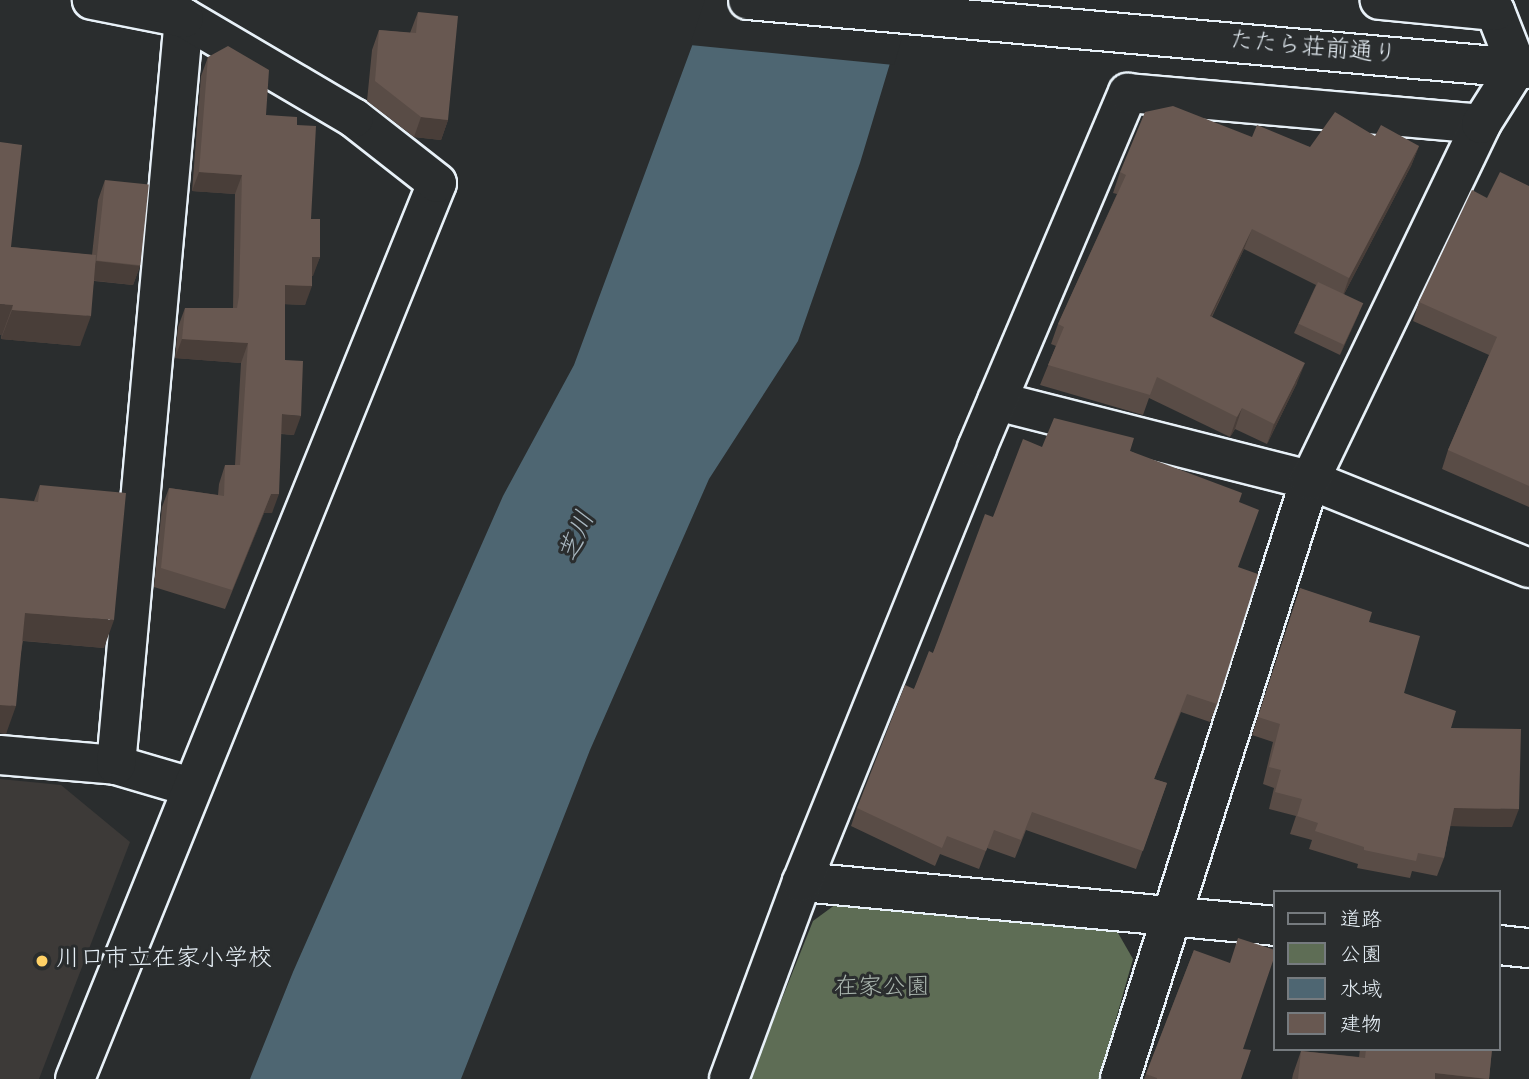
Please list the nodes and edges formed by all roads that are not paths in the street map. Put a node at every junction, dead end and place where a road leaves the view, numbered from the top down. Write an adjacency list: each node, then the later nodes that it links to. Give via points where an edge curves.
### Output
1 (92, 0): 4 (street)
2 (748, 0): 5 (street, たたら荘前通り)
3 (1380, 0): 5 (street, via 1495,11)
4 (184, 18): 11 (street); 12 (street, via 354,118 437,183)
5 (1523, 68): 6 (street)
6 (1481, 124): 7 (street, via 1128,93); 8 (street)
7 (997, 401): 8 (street); 13 (street)
8 (1311, 480): 9 (street); 14 (street)
9 (1529, 568)
10 (0, 755): 11 (street)
11 (116, 765): 12 (street)
12 (191, 787): 18 (street)
13 (802, 882): 14 (street); 19 (street)
14 (1171, 917): 15 (street); 20 (street)
15 (1274, 926)
16 (1501, 945): 17 (street)
17 (1529, 948)
18 (75, 1079)
19 (729, 1079)
20 (1120, 1079)

